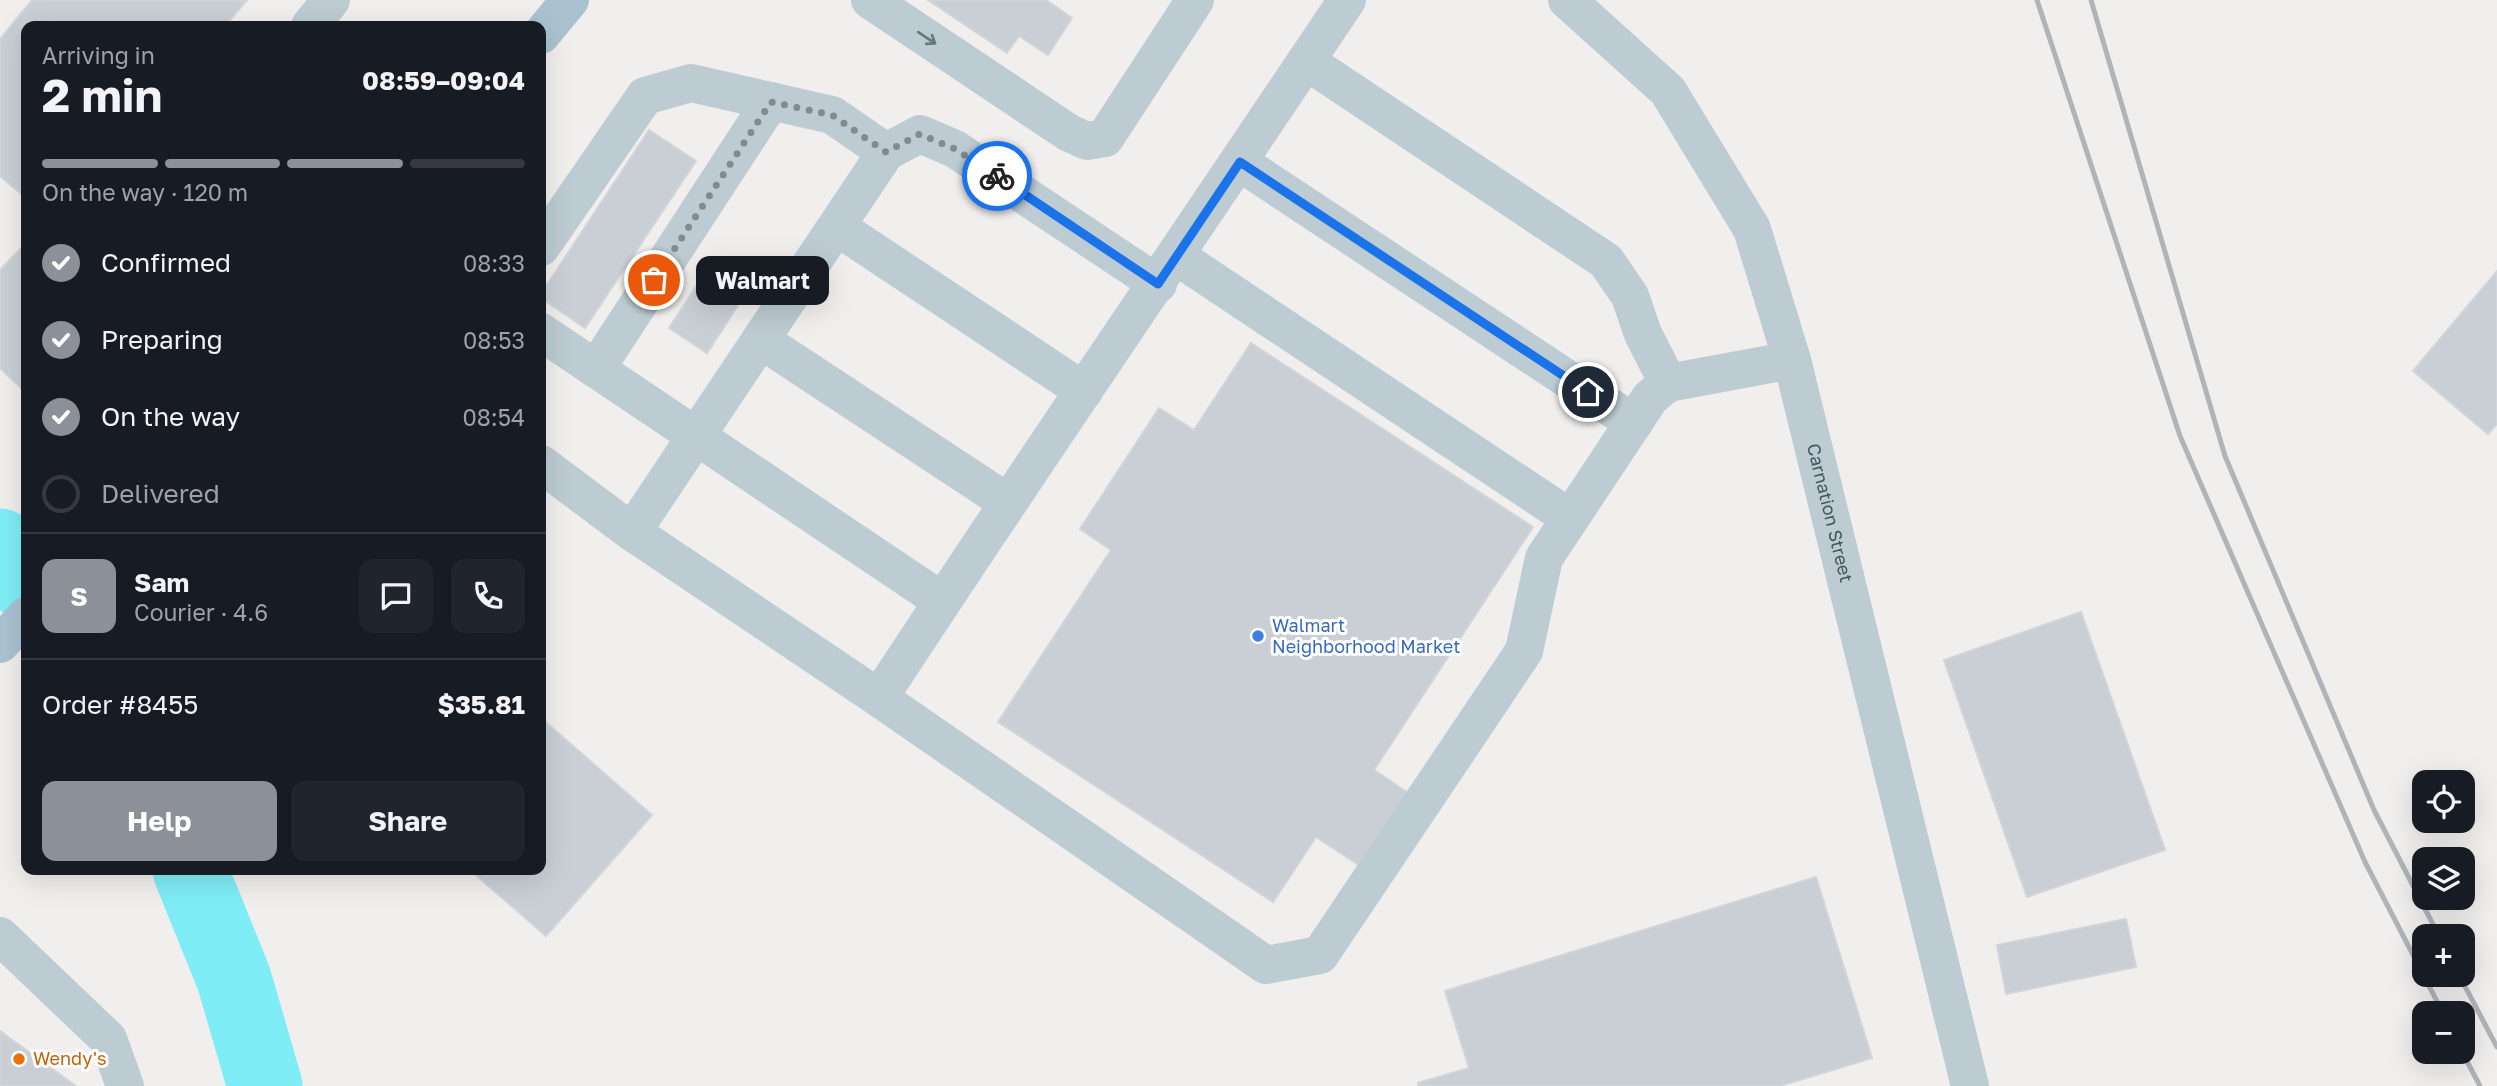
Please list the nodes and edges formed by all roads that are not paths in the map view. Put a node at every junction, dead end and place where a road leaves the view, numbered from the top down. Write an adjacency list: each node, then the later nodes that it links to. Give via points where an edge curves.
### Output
1 (331, 0): 7 (street)
2 (570, 0): 8 (main road)
3 (870, 0): 4 (street, one-way to 4, via 1087,142 1105,138)
4 (1195, 0)
5 (1348, 0): 9 (street)
6 (1567, 0): 18 (street, Carnation Street, via 1675,102 1752,229)
7 (314, 21)
8 (546, 29)
9 (1307, 61): 12 (street); 20 (street, via 1606,261 1630,296)
10 (771, 102): 11 (street, via 832,115); 14 (street, via 691,83 645,96); 19 (street)
11 (886, 152): 13 (street); 15 (street, via 920,134 955,149)
12 (1240, 162): 15 (street); 22 (street)
13 (837, 226): 17 (street); 21 (street)
14 (546, 240)
15 (1167, 270): 21 (street); 26 (street)
16 (546, 335): 19 (street)
17 (761, 340): 23 (street); 25 (street)
18 (1791, 360): 20 (street); 34 (street, Carnation Street)
19 (596, 369): 23 (street)
20 (1668, 383): 22 (street, via 1650,398)
21 (1084, 391): 25 (street)
22 (1634, 423): 26 (street)
23 (697, 437): 27 (street); 28 (street)
24 (546, 468): 27 (street)
25 (1007, 502): 28 (street)
26 (1570, 518): 31 (street, via 1544,558 1524,651 1320,956 1266,965)
27 (632, 532): 31 (street)
28 (942, 601): 31 (street)
29 (21, 621): 30 (main road)
30 (0, 644)
31 (879, 698)
32 (0, 936): 33 (street, via 108,1039)
33 (125, 1086)
34 (1970, 1086)

